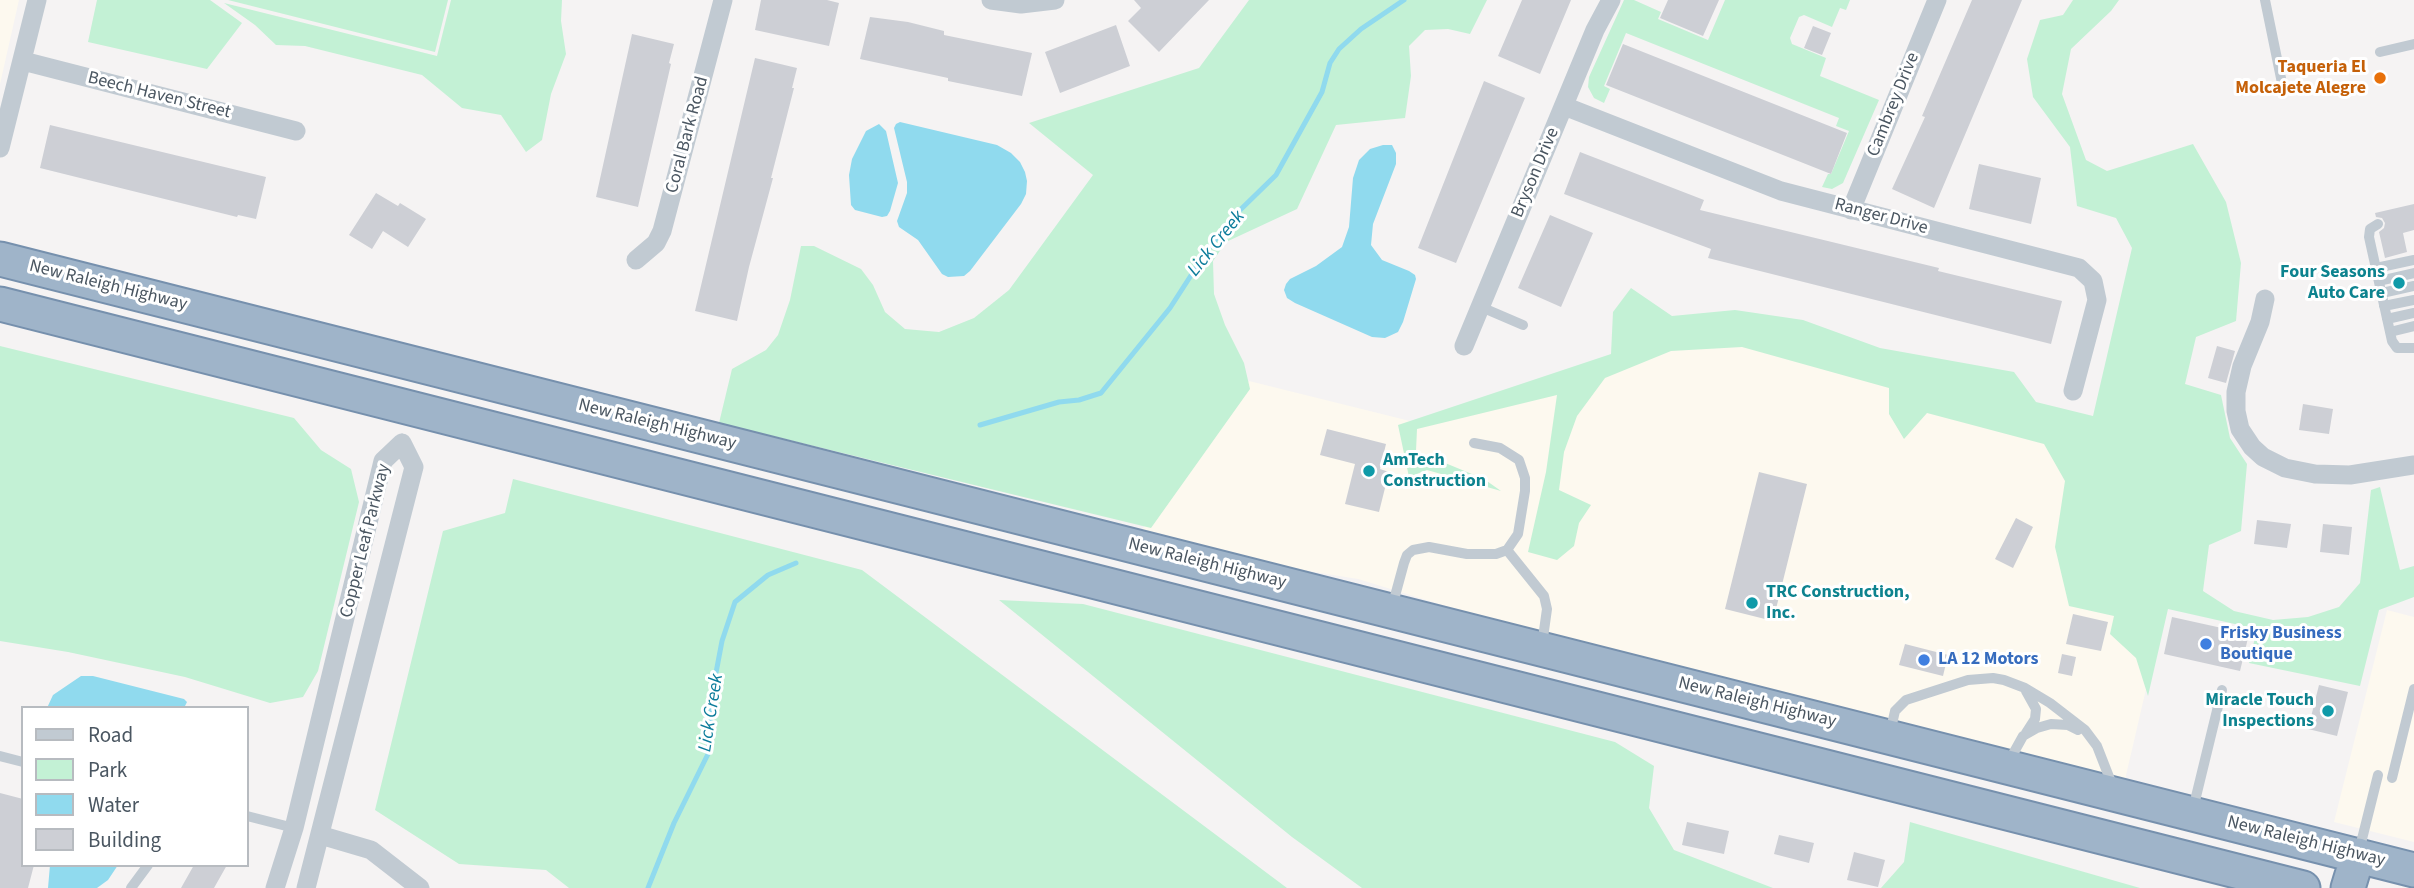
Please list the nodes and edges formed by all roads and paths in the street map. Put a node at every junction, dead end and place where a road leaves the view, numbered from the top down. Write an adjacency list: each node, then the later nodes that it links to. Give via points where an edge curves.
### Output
1 (37, 0): 10 (street)
2 (723, 0): 18 (street, Coral Bark Road, via 662,231 656,243)
3 (991, 0): 4 (street, via 1021,4)
4 (1055, 0)
5 (1611, 0): 12 (street, Bryson Drive)
6 (1937, 0): 15 (street, Cambrey Drive)
7 (2265, 0): 11 (lane)
8 (2414, 44): 9 (lane)
9 (2380, 52)
10 (23, 61): 13 (street, Beech Haven Street); 14 (street)
11 (2283, 88)
12 (1564, 106): 15 (street, Ranger Drive, via 1781,191); 29 (street, Bryson Drive)
13 (296, 131)
14 (0, 148)
15 (1851, 210): 37 (street, Ranger Drive, via 2086,273 2097,300)
16 (2378, 224): 20 (lane, via 2370,229 2369,237)
17 (0, 259): 43 (highway, New Raleigh Highway)
18 (636, 260)
19 (2414, 260): 20 (lane)
20 (2376, 268): 22 (lane)
21 (2414, 273): 22 (lane)
22 (2379, 281): 24 (lane)
23 (2414, 286): 24 (lane)
24 (2382, 293): 28 (lane)
25 (2265, 299): 41 (street, via 2236,391 2240,429 2252,446 2286,468 2315,474 2350,475)
26 (2414, 300): 28 (lane)
27 (0, 304): 38 (highway)
28 (2384, 306): 31 (lane)
29 (1481, 307): 32 (lane); 35 (street, Bryson Drive)
30 (2414, 313): 31 (lane)
31 (2387, 319): 34 (lane)
32 (1523, 325)
33 (2414, 326): 34 (lane)
34 (2390, 332): 36 (lane, via 2397,348)
35 (1464, 346)
36 (2414, 348)
37 (2073, 391)
38 (410, 409): 39 (street); 56 (highway)
39 (402, 443): 60 (street, Copper Leaf Parkway, via 383,461); 61 (street, Copper Leaf Parkway, via 414,467)
40 (1474, 443): 42 (lane, via 1512,453 1523,469 1525,491 1518,534)
41 (2414, 465)
42 (1507, 550): 43 (lane, via 1483,555 1429,547 1413,550 1404,563); 44 (lane, via 1544,596)
43 (1391, 611): 44 (highway, New Raleigh Highway)
44 (1542, 649): 49 (highway, New Raleigh Highway)
45 (2025, 688): 48 (lane, via 2036,709); 49 (lane, via 1981,678 1915,696 1895,711); 50 (lane, via 2067,715)
46 (2414, 689): 55 (lane)
47 (2222, 690): 58 (lane)
48 (2023, 736): 50 (lane, via 2051,724 2068,725); 53 (lane)
49 (1889, 737): 53 (highway, New Raleigh Highway); 56 (highway)
50 (2096, 746): 57 (lane)
51 (0, 756): 52 (lane)
52 (21, 761)
53 (2006, 767): 57 (highway, New Raleigh Highway)
54 (2378, 775): 62 (lane)
55 (2392, 778)
56 (1878, 781): 69 (highway)
57 (2116, 794): 58 (highway, New Raleigh Highway)
58 (2192, 813): 62 (highway, New Raleigh Highway)
59 (248, 816): 60 (lane)
60 (294, 828): 66 (street, Copper Leaf Parkway)
61 (320, 835): 67 (street, Copper Leaf Parkway); 68 (street, via 371,850)
62 (2358, 855): 64 (highway, New Raleigh Highway); 70 (highway)
63 (147, 867): 65 (lane)
64 (2414, 870)
65 (131, 888)
66 (275, 888)
67 (306, 888)
68 (420, 888)
69 (2303, 888)
70 (2348, 888)

